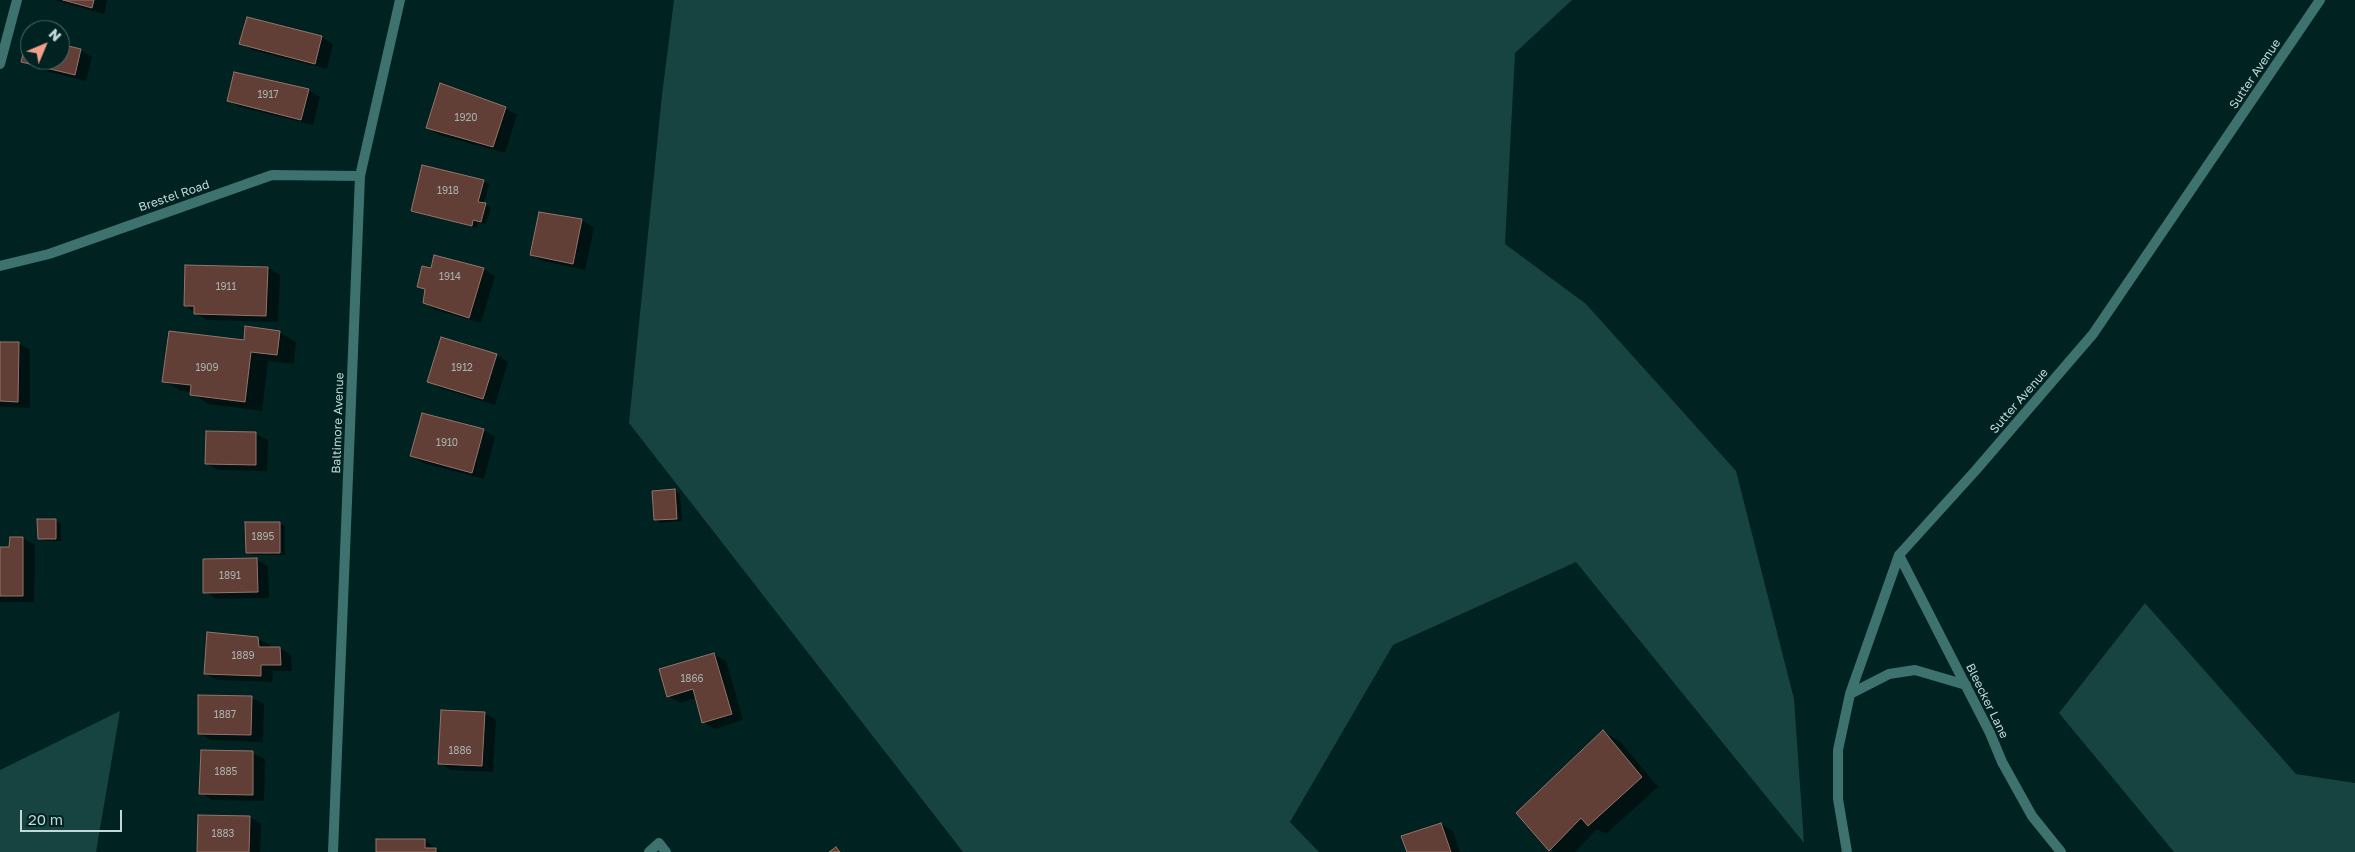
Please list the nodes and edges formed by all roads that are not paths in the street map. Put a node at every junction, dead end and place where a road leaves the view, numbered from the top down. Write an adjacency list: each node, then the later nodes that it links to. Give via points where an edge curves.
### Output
1 (17, 0): 4 (street)
2 (400, 0): 5 (street, Baltimore Avenue)
3 (2320, 0): 7 (street, Sutter Avenue, via 2093,334)
4 (0, 64)
5 (360, 176): 6 (street, Brestel Road, via 272,175 49,254); 10 (street, Baltimore Avenue)
6 (0, 266)
7 (1899, 555): 8 (street, Bleecker Lane); 9 (street, Sutter Avenue)
8 (1966, 685): 9 (street, via 1916,670 1889,674); 14 (street, Bleecker Lane, via 2032,816)
9 (1850, 694): 13 (street, Sutter Avenue, via 1838,750 1838,799)
10 (333, 852)
11 (649, 852): 12 (street, via 659,843)
12 (666, 852)
13 (1847, 852)
14 (2061, 852)

